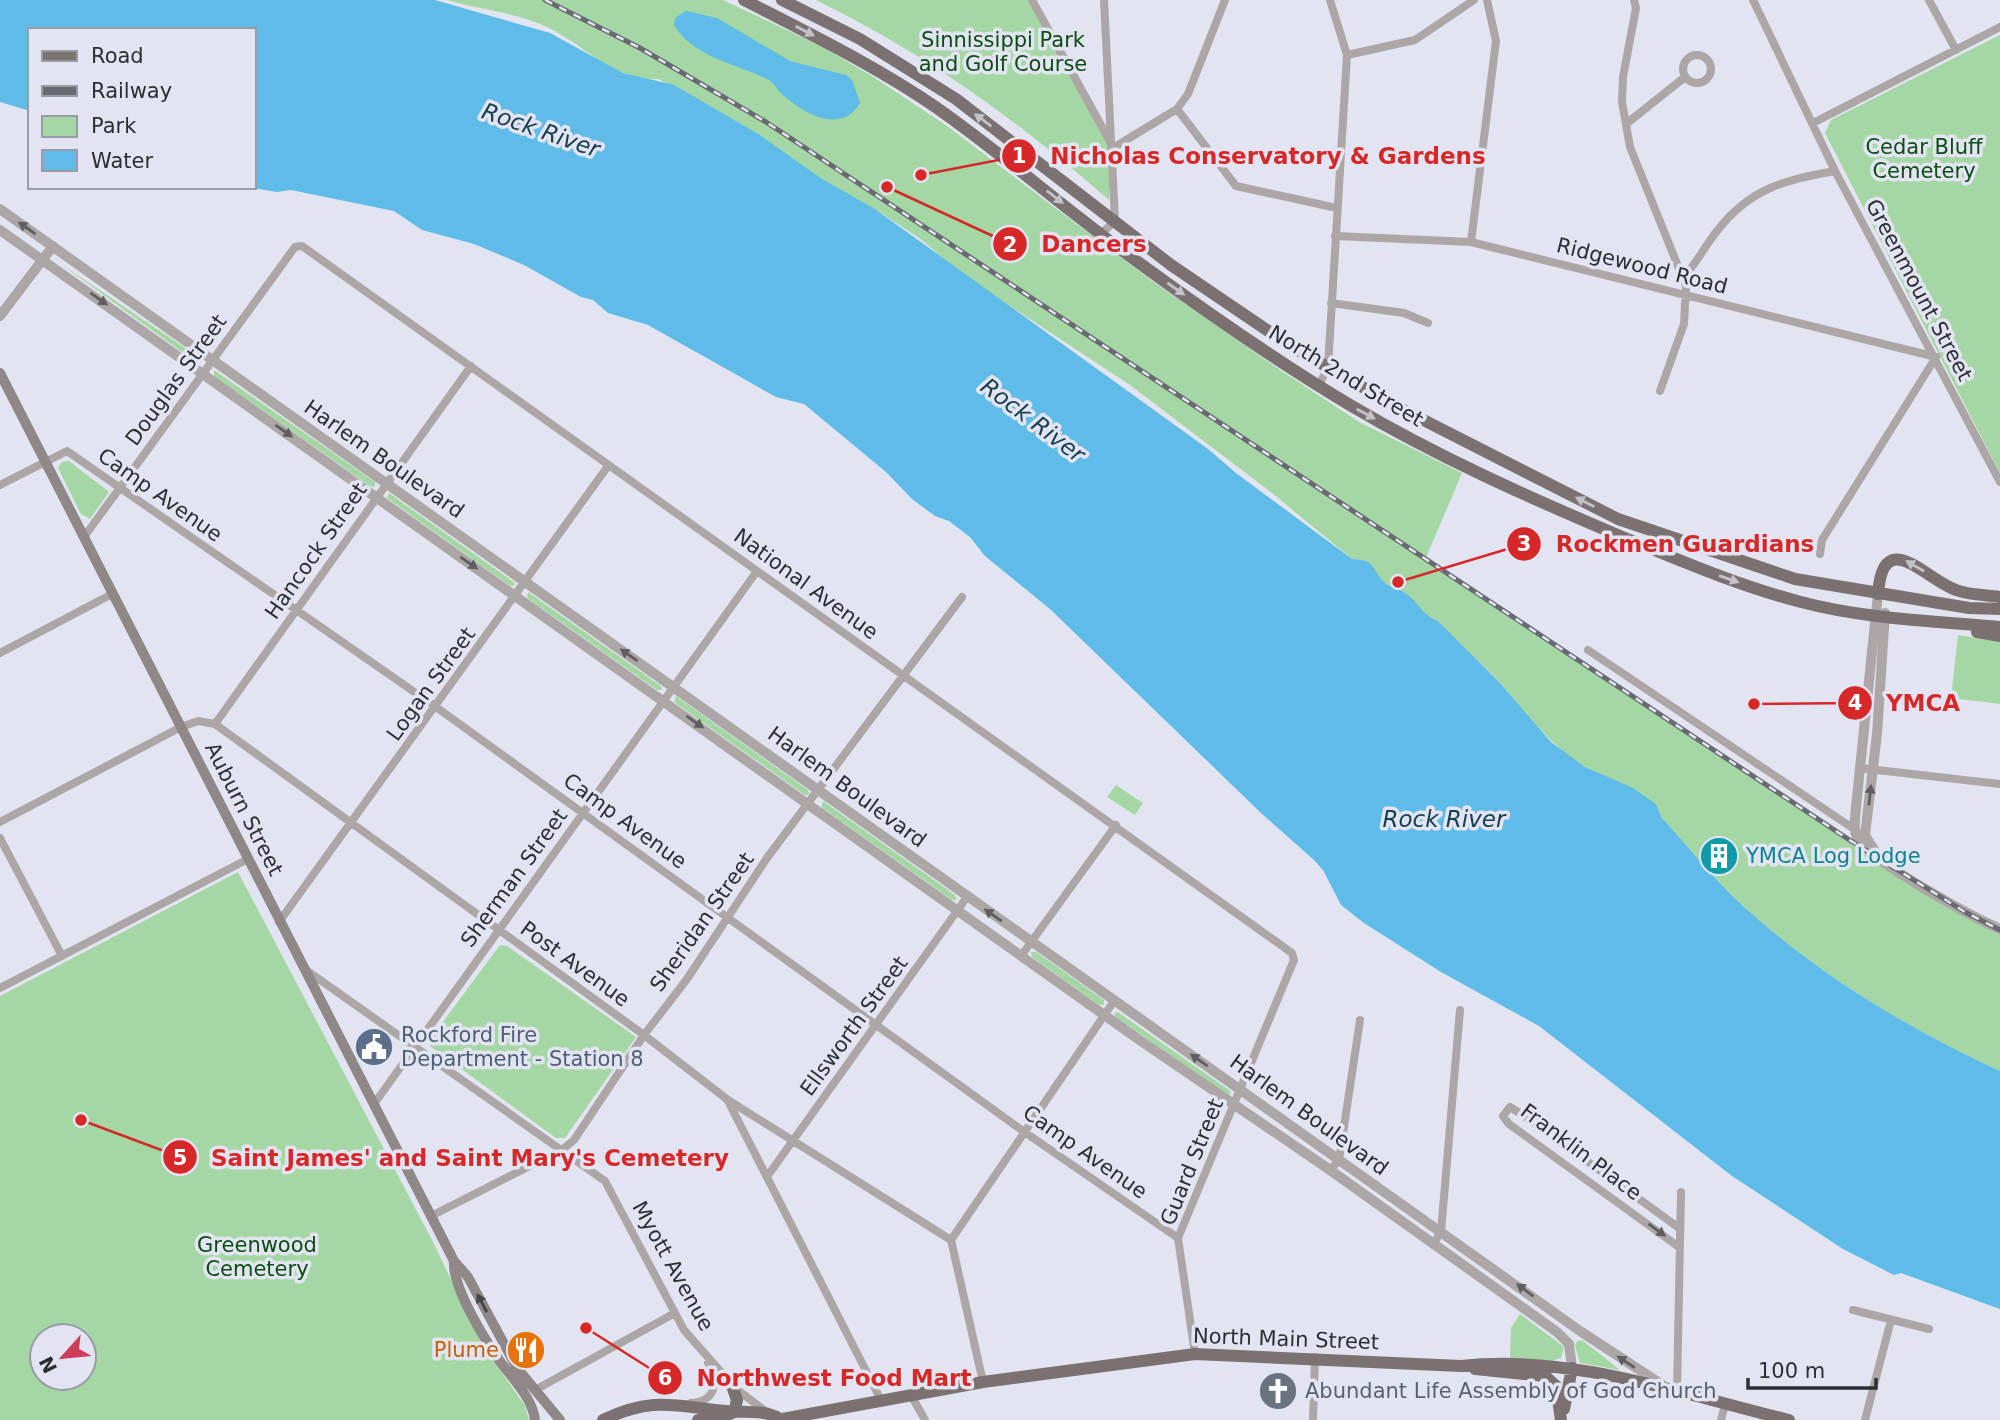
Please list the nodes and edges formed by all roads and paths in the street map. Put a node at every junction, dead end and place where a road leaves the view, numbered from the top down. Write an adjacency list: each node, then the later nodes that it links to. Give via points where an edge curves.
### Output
1 (744, 0): 25 (main road, North 2nd Street, one-way to 25, via 860,59 936,108)
2 (782, 0): 23 (main road, North 2nd Street, one-way to 2, via 956,99 860,39)
3 (1032, 0): 19 (street)
4 (1104, 0): 19 (street)
5 (1225, 0): 16 (street, via 1188,94)
6 (1330, 0): 14 (street)
7 (1474, 0): 14 (street, via 1415,40)
8 (1487, 0): 27 (street, via 1496,41)
9 (1634, 0): 18 (street, via 1623,77)
10 (1753, 0): 17 (street, Greenmount Street)
11 (1929, 0): 13 (street)
12 (2000, 27): 13 (street)
13 (1956, 50): 17 (street)
14 (1347, 55): 21 (street)
15 (1685, 77): 18 (street)
16 (1177, 109): 19 (street); 21 (street, via 1236,186)
17 (1813, 123): 20 (street, Greenmount Street)
18 (1626, 124): 31 (street, via 1636,163)
19 (1113, 148): 23 (street)
20 (1835, 171): 31 (street, via 1785,180 1749,199 1730,215); 36 (street, Greenmount Street)
21 (1336, 208): 26 (street)
22 (0, 209): 29 (street, Harlem Boulevard, one-way to 22)
23 (1115, 221): 25 (street); 39 (main road, North 2nd Street, via 1171,265)
24 (0, 230): 30 (street, Harlem Boulevard)
25 (1101, 234): 42 (main road, North 2nd Street, one-way to 42)
26 (1335, 236): 27 (street, Ridgewood Road); 33 (street)
27 (1471, 242): 32 (street, Ridgewood Road)
28 (298, 245): 37 (street, Douglas Street); 38 (street, National Avenue)
29 (53, 246): 30 (street); 37 (street, Harlem Boulevard)
30 (43, 260): 34 (street); 41 (street, Harlem Boulevard, one-way to 41)
31 (1685, 276): 32 (street)
32 (1685, 296): 36 (street, Ridgewood Road); 43 (street, via 1684,324)
33 (1331, 303): 35 (street, via 1404,313); 39 (street)
34 (0, 316)
35 (1428, 323)
36 (1936, 357): 46 (street, Greenmount Street); 52 (street, via 1822,540)
37 (213, 359): 41 (street, Douglas Street); 47 (street, Harlem Boulevard)
38 (471, 366): 45 (street, National Avenue); 47 (street, Hancock Street)
39 (1328, 366): 42 (street); 59 (main road, North 2nd Street, one-way to 39, via 1858,592 1795,579 1618,519)
40 (0, 373): 44 (main road, Auburn Street)
41 (202, 374): 49 (street, Douglas Street); 50 (street, Harlem Boulevard, one-way to 50)
42 (1319, 385): 59 (main road, North 2nd Street, one-way to 59, via 1530,498 1722,577 1803,603)
43 (1660, 391)
44 (46, 461): 48 (street); 49 (street, Camp Avenue, via 66,451); 51 (main road, Auburn Street)
45 (608, 466): 53 (street, National Avenue); 54 (street, Logan Street)
46 (2000, 482)
47 (385, 484): 50 (street, Hancock Street); 54 (street, Harlem Boulevard)
48 (0, 485)
49 (119, 488): 51 (street, Douglas Street); 61 (street, Camp Avenue)
50 (375, 497): 56 (street, Harlem Boulevard, one-way to 56); 61 (street, Hancock Street)
51 (84, 537): 55 (main road, Auburn Street)
52 (1820, 554)
53 (757, 570): 67 (street, National Avenue); 68 (street, Sherman Street)
54 (526, 582): 56 (street, Logan Street); 68 (street, Harlem Boulevard, one-way to 54)
55 (112, 594): 66 (street); 72 (main road, Auburn Street)
56 (515, 596): 69 (street, Harlem Boulevard); 70 (street, Logan Street)
57 (962, 597): 67 (street, Sheridan Street)
58 (2000, 599): 59 (main road, via 1898,592); 59 (main road, one-way to 59, via 1954,590 1897,559 1882,571)
59 (1880, 608): 60 (main road, North 2nd Street); 62 (main road, North 2nd Street); 73 (street); 74 (street)
60 (2000, 609)
61 (295, 611): 70 (street, Camp Avenue); 71 (street, Hancock Street)
62 (1908, 619): 63 (main road, North 2nd Street); 64 (main road)
63 (2000, 626)
64 (2000, 636)
65 (1588, 650): 82 (street)
66 (0, 653)
67 (904, 676): 76 (street, Sheridan Street); 81 (street, National Avenue)
68 (672, 685): 69 (street, Sherman Street); 76 (street, Harlem Boulevard)
69 (662, 699): 77 (street, Harlem Boulevard, one-way to 77); 78 (street, Sherman Street)
70 (436, 707): 78 (street, Camp Avenue); 80 (street, Logan Street)
71 (215, 724): 72 (street, via 198,721); 80 (street, Post Avenue)
72 (181, 727): 79 (street); 84 (main road, Auburn Street)
73 (1859, 768): 74 (street); 82 (street)
74 (1873, 770): 75 (street); 85 (street, one-way to 74, via 1865,835)
75 (2000, 784)
76 (819, 790): 77 (street, Sheridan Street); 86 (street, Harlem Boulevard)
77 (808, 804): 87 (street, Harlem Boulevard); 88 (street, Sheridan Street)
78 (583, 813): 88 (street, Camp Avenue); 91 (street, Sherman Street)
79 (0, 822)
80 (353, 822): 89 (street, Logan Street); 91 (street, Post Avenue)
81 (1116, 825): 92 (street); 93 (street, National Avenue)
82 (1854, 829): 85 (street, via 1859,842)
83 (0, 838): 94 (street)
84 (248, 859): 89 (main road, Auburn Street); 94 (street)
85 (1880, 859): 90 (street)
86 (967, 897): 87 (street, Ellsworth Street); 92 (street, Harlem Boulevard, one-way to 86)
87 (957, 911): 95 (street, Harlem Boulevard); 102 (street, Ellsworth Street)
88 (729, 919): 102 (street, Camp Avenue); 103 (street, Sheridan Street)
89 (279, 922): 96 (main road, Auburn Street)
90 (2000, 929)
91 (498, 930): 103 (street, Post Avenue); 104 (street, Sherman Street)
92 (1031, 942): 95 (street); 98 (street, Harlem Boulevard)
93 (1292, 953): 105 (street, Guard Street, via 1294,960)
94 (62, 956): 97 (street)
95 (1021, 956): 100 (street, Harlem Boulevard)
96 (304, 968): 104 (street, Myott Avenue); 107 (main road, Auburn Street)
97 (0, 988)
98 (1114, 1001): 100 (street); 105 (street, Harlem Boulevard, one-way to 98)
99 (1460, 1010): 118 (street)
100 (1104, 1015): 108 (street, Harlem Boulevard); 109 (street)
101 (1360, 1020): 112 (street)
102 (877, 1024): 109 (street, Camp Avenue); 110 (street, Ellsworth Street)
103 (643, 1035): 106 (street, Post Avenue); 111 (street, Sheridan Street, via 582,1130)
104 (416, 1048): 107 (street, Sherman Street); 111 (street, Myott Avenue)
105 (1242, 1090): 108 (street, Guard Street); 112 (street, Harlem Boulevard)
106 (728, 1100): 110 (street, Post Avenue); 114 (street)
107 (374, 1104): 116 (main road, Auburn Street)
108 (1234, 1105): 113 (street, Harlem Boulevard); 119 (street, Guard Street)
109 (1023, 1131): 119 (street, Camp Avenue); 120 (street)
110 (795, 1140): 114 (street, Ellsworth Street); 120 (street, Post Avenue)
111 (563, 1149): 116 (street, Sheridan Street); 125 (street, Myott Avenue, via 610,1187)
112 (1339, 1160): 113 (street); 118 (street, Harlem Boulevard)
113 (1331, 1170): 121 (street, Harlem Boulevard)
114 (769, 1174): 140 (street)
115 (1681, 1192): 117 (street)
116 (431, 1216): 123 (main road, Auburn Street)
117 (1679, 1228): 122 (street); 122 (street, Franklin Place, one-way to 122, via 1530,1119 1510,1107 1503,1116)
118 (1441, 1231): 121 (street); 128 (street, Harlem Boulevard, one-way to 118)
119 (1178, 1238): 131 (street, Guard Street)
120 (951, 1240): 135 (street)
121 (1433, 1244): 129 (street, Harlem Boulevard)
122 (1679, 1247): 138 (street)
123 (454, 1261): 137 (main road, Auburn Street, one-way to 123, via 510,1357 468,1277); 146 (main road, Auburn Street, via 454,1275 470,1309 533,1407)
124 (1853, 1310): 126 (street)
125 (675, 1312): 130 (street, Myott Avenue); 137 (street)
126 (1891, 1320): 127 (street); 155 (street)
127 (1929, 1329)
128 (1580, 1331): 129 (street); 138 (street, Harlem Boulevard, one-way to 128)
129 (1569, 1344): 134 (street)
130 (702, 1351): 136 (street, Myott Avenue); 141 (street, via 715,1387 703,1401)
131 (1195, 1354): 132 (main road, North Main Street); 135 (main road, North Main Street)
132 (1315, 1357): 133 (main road, North Main Street); 151 (street)
133 (1461, 1366): 134 (main road, North Main Street, via 1493,1363); 152 (main road, via 1545,1376 1556,1386)
134 (1573, 1368): 138 (main road, North Main Street); 152 (main road)
135 (983, 1382): 139 (main road, North Main Street)
136 (731, 1383): 143 (main road, via 737,1399); 144 (street, Myott Avenue, via 751,1403)
137 (535, 1390): 147 (main road, Auburn Street)
138 (1675, 1391): 142 (main road, North Main Street)
139 (911, 1395): 140 (main road, North Main Street); 150 (street)
140 (881, 1401): 145 (main road, North Main Street)
141 (684, 1404): 143 (main road, North Main Street); 148 (main road, North Main Street, via 647,1405)
142 (1725, 1405): 153 (street); 154 (main road, North Main Street)
143 (734, 1412): 144 (main road, North Main Street); 149 (main road, via 717,1420)
144 (776, 1417): 145 (main road, North Main Street)
145 (802, 1418)
146 (535, 1420)
147 (560, 1420)
148 (603, 1420)
149 (698, 1420)
150 (925, 1420)
151 (1313, 1420)
152 (1562, 1420)
153 (1721, 1420)
154 (1789, 1420)
155 (1865, 1420)

